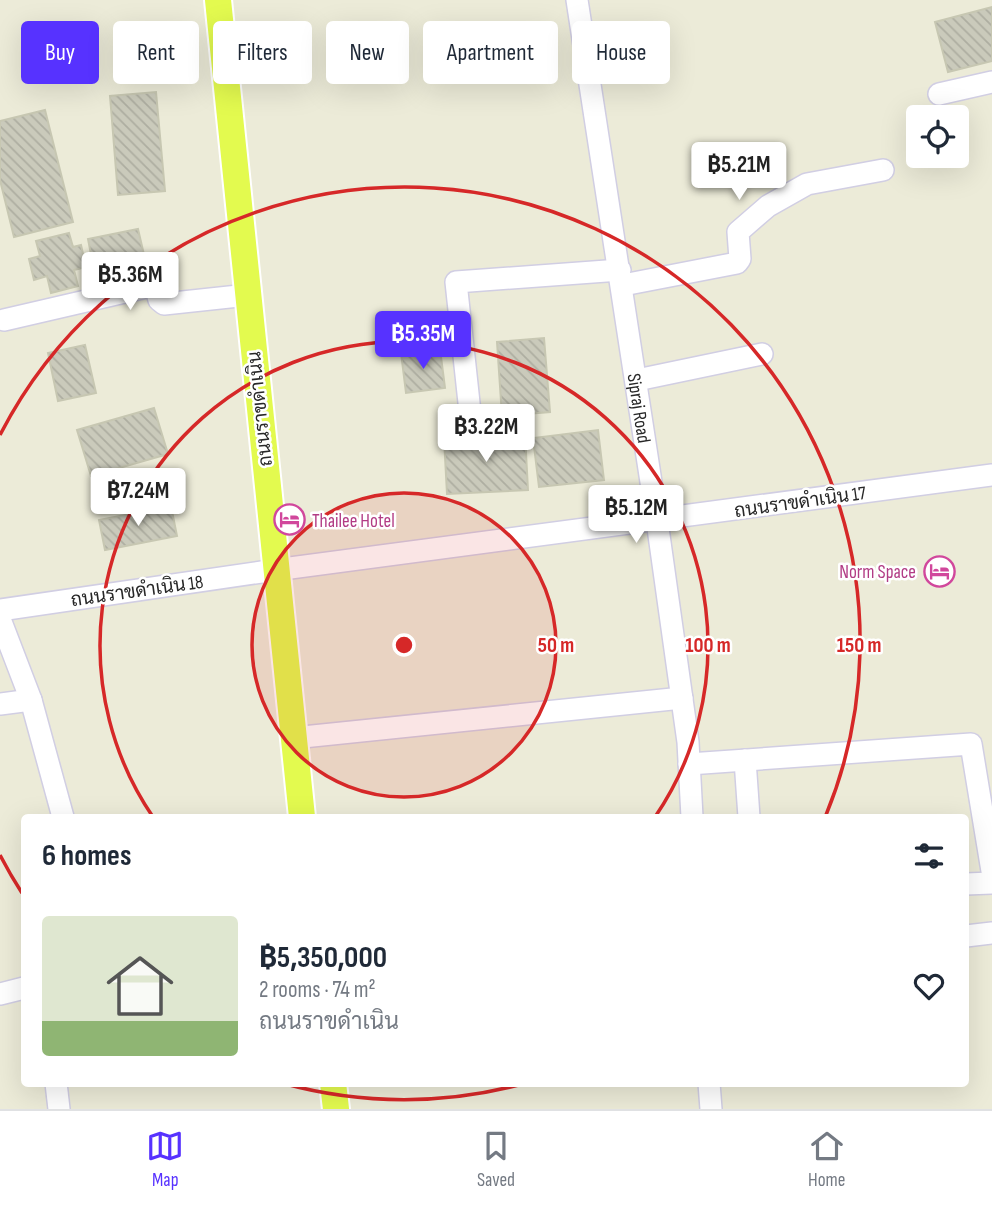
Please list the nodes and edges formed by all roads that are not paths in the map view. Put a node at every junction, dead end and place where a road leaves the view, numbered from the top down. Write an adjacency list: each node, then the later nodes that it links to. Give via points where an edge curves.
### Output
1 (218, 0): 7 (main road, ถนนราขดำเนิน)
2 (577, 0): 6 (street, Sipraj Road)
3 (992, 82): 4 (street)
4 (939, 94)
5 (883, 170): 6 (street, via 807,184 768,206 738,232 737,262)
6 (622, 277): 10 (street, Sipraj Road); 11 (street, via 456,282)
7 (247, 295): 8 (street, via 164,303 155,285); 14 (main road, ถนนราขดำเนิน)
8 (4, 320)
9 (762, 354): 10 (street)
10 (637, 380): 13 (street, Sipraj Road)
11 (470, 412)
12 (992, 475): 13 (street, ถนนราขดำเนิน 17)
13 (657, 521): 14 (street, ถนนราขดำเนิน 17); 17 (street, Sipraj Road)
14 (275, 570): 15 (street, ถนนราขดำเนิน 18); 20 (main road, ถนนราขดำเนิน)
15 (0, 610)
16 (0, 618): 18 (street)
17 (682, 698): 20 (street); 22 (street, Sipraj Road)
18 (31, 700): 19 (street); 23 (street)
19 (0, 704)
20 (293, 738): 24 (main road, ถนนราขดำเนิน)
21 (745, 760): 22 (street); 26 (street); 27 (street, via 971,744)
22 (689, 764): 25 (street, Sipraj Road)
23 (62, 814)
24 (302, 814)
25 (692, 814)
26 (749, 814)
27 (992, 871)
28 (992, 883): 29 (street)
29 (969, 884)
30 (992, 933): 31 (street)
31 (969, 936)
32 (21, 989): 33 (street)
33 (0, 994)
34 (56, 1087): 37 (street)
35 (333, 1087): 38 (main road)
36 (709, 1087): 39 (street)
37 (59, 1109)
38 (336, 1109)
39 (711, 1109)

